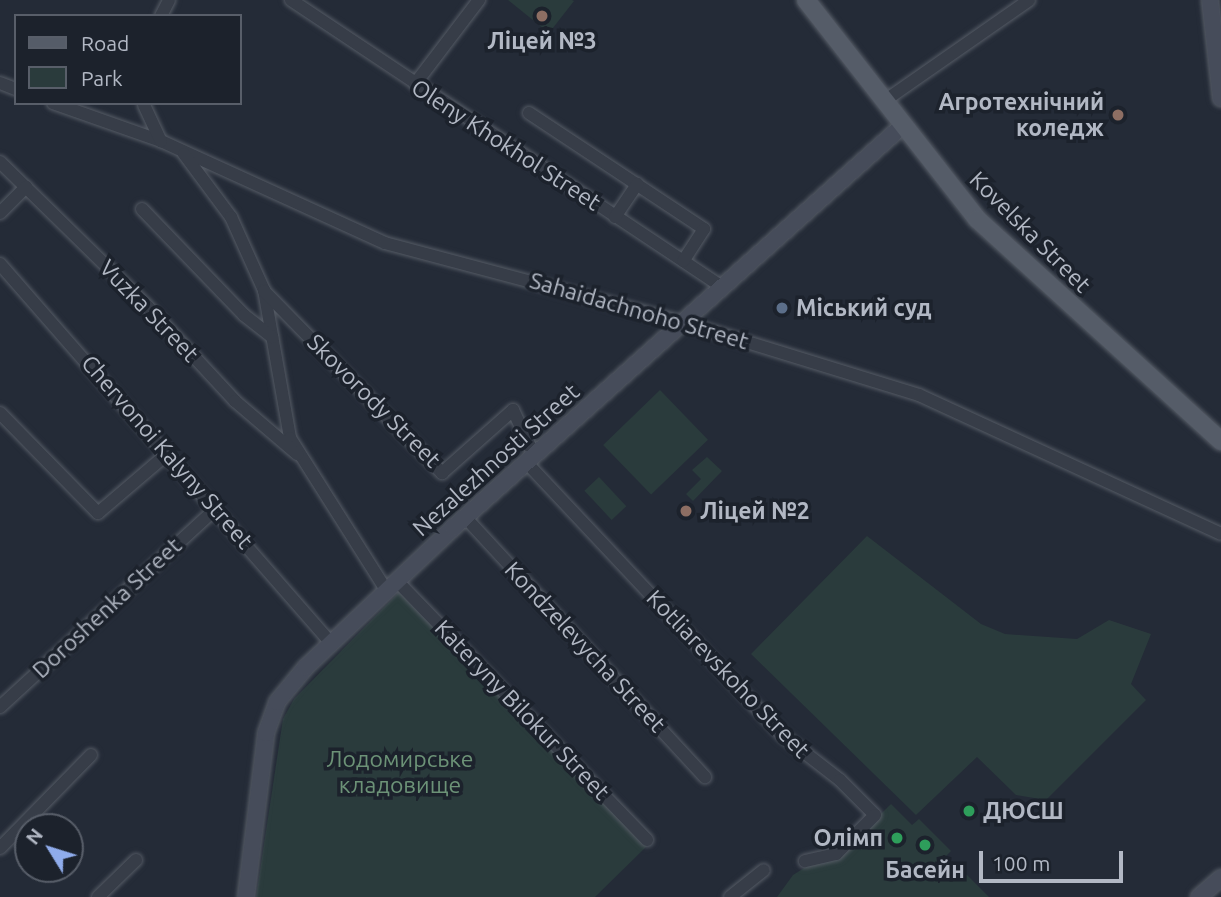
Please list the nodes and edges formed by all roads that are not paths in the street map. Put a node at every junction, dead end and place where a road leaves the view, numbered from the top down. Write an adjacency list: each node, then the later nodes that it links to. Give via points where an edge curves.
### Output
1 (291, 0): 6 (street, Oleny Khokhol Street)
2 (480, 0): 6 (street)
3 (806, 0): 8 (main road, Kovelska Street)
4 (1029, 0): 8 (street)
5 (1210, 0): 7 (street)
6 (415, 84): 22 (street, Oleny Khokhol Street)
7 (1221, 98)
8 (883, 102): 13 (main road, Kovelska Street)
9 (58, 105): 14 (street, Sahaidachnoho Street)
10 (144, 105): 14 (street, via 141,121)
11 (144, 105): 15 (street)
12 (529, 113): 18 (street)
13 (901, 127): 25 (street, Nezalezhnosti Street); 30 (main road, Kovelska Street, via 978,219)
14 (129, 130): 15 (street, Sahaidachnoho Street)
15 (161, 141): 16 (street, Sahaidachnoho Street)
16 (182, 151): 26 (street, via 231,216); 27 (street, Sahaidachnoho Street, via 385,243)
17 (0, 162): 19 (street, Vuzka Street)
18 (637, 184): 22 (street); 23 (street, via 704,229)
19 (26, 187): 21 (street); 32 (street, Vuzka Street, via 235,401)
20 (142, 209): 28 (street, via 244,315)
21 (0, 213)
22 (615, 216): 23 (street, Oleny Khokhol Street)
23 (683, 261): 25 (street, Oleny Khokhol Street)
24 (0, 264): 31 (street, Chervonoi Kalyny Street)
25 (722, 287): 27 (street, Nezalezhnosti Street)
26 (264, 290): 28 (street); 33 (street, Skovorody Street, via 442,472 513,410)
27 (682, 322): 33 (street, Nezalezhnosti Street); 36 (street, Sahaidachnoho Street, via 919,394)
28 (272, 337): 32 (street, via 282,411)
29 (0, 413): 31 (street, via 97,513)
30 (1221, 441)
31 (167, 454): 34 (street, Chervonoi Kalyny Street)
32 (300, 457): 37 (street, Kateryny Bilokur Street)
33 (530, 459): 35 (street, Nezalezhnosti Street); 45 (street, Kotliarevskoho Street, via 782,735 840,780 875,816 836,854)
34 (215, 509): 38 (street, Chervonoi Kalyny Street); 39 (street, Doroshenka Street)
35 (465, 517): 37 (street, Nezalezhnosti Street); 41 (street, Kondzelevycha Street)
36 (1221, 534)
37 (392, 585): 38 (street, Nezalezhnosti Street); 42 (street, Kateryny Bilokur Street)
38 (331, 643): 50 (street, Nezalezhnosti Street, via 277,702 266,733)
39 (0, 707)
40 (91, 755): 43 (street)
41 (705, 777)
42 (648, 839)
43 (0, 848)
44 (136, 860): 49 (street)
45 (804, 861)
46 (764, 870): 51 (street)
47 (1221, 878): 48 (street)
48 (1205, 896)
49 (98, 897)
50 (246, 897)
51 (730, 897)

